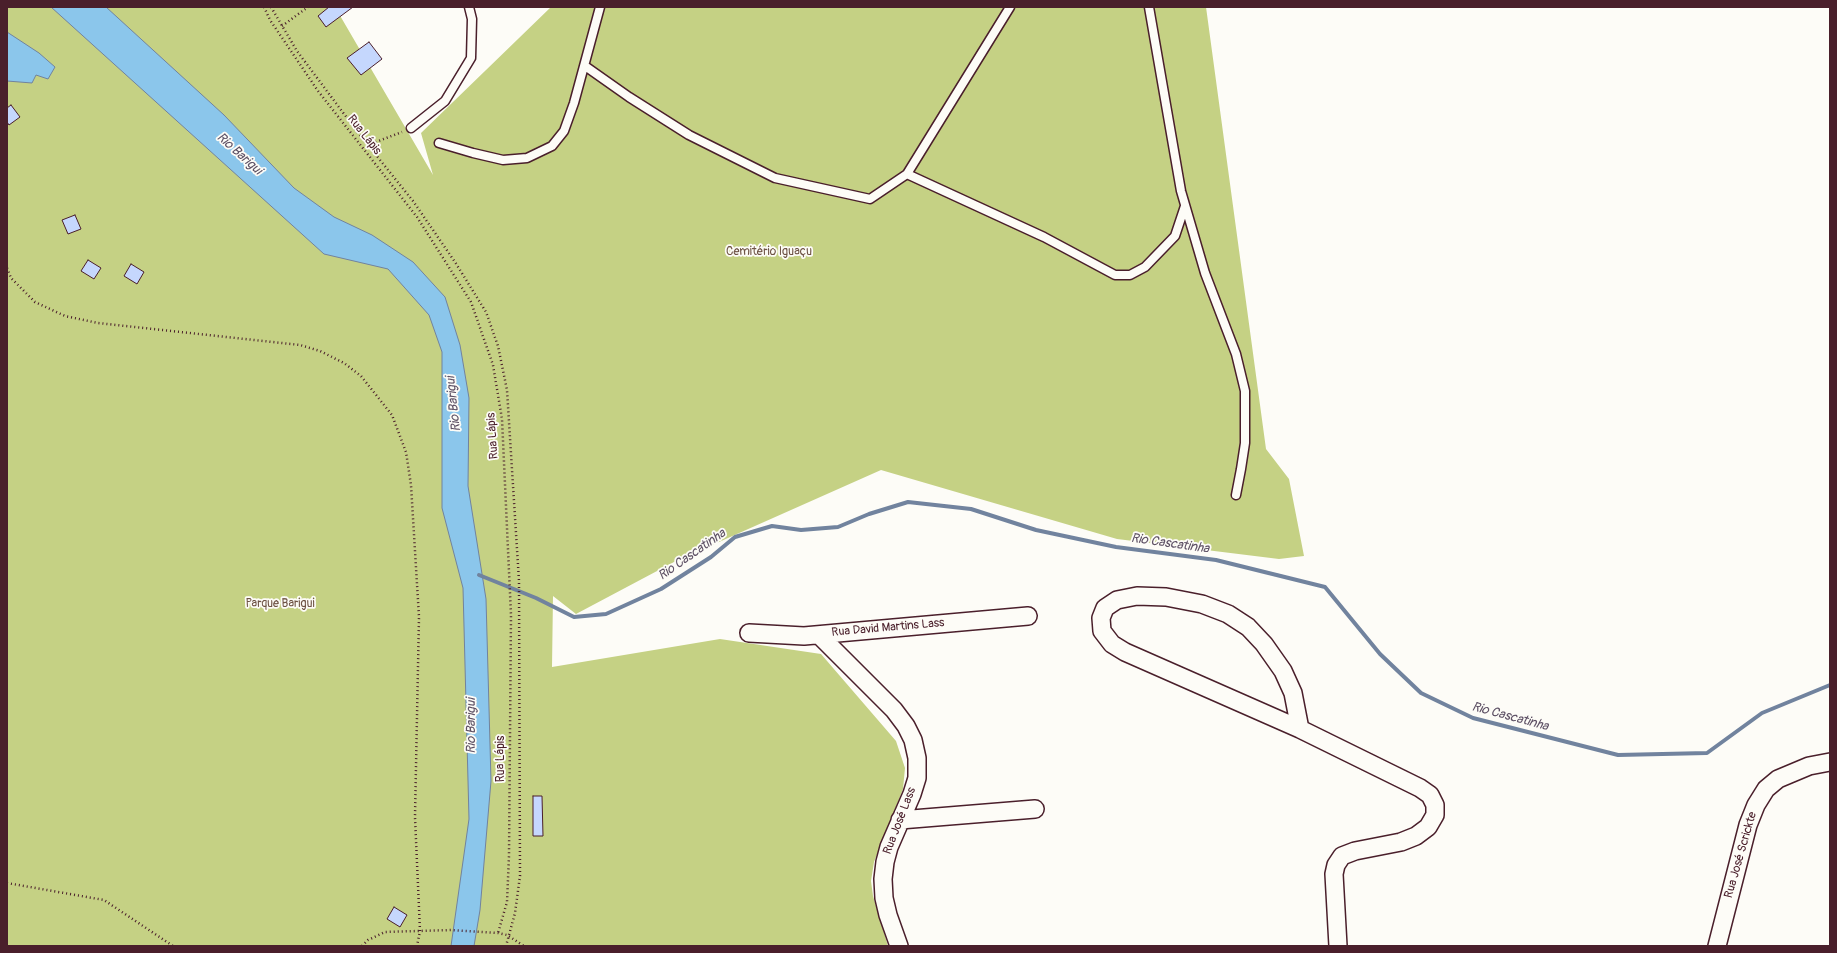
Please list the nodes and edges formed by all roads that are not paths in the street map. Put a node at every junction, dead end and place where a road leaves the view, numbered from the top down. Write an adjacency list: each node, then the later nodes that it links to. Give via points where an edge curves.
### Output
1 (469, 7): 6 (lane, via 472,19 471,58 445,101)
2 (600, 7): 5 (lane)
3 (1010, 7): 8 (lane)
4 (1149, 7): 9 (lane)
5 (585, 66): 7 (lane, via 564,131 552,146 527,158 503,160); 8 (lane, via 689,135 775,178 870,199)
6 (411, 128)
7 (439, 143)
8 (907, 174): 9 (lane, via 1044,237 1115,275 1130,275 1145,267 1175,236)
9 (1185, 206): 10 (lane, via 1205,272 1236,354 1245,391 1242,469)
10 (1236, 495)
11 (1028, 616): 13 (street, Rua David Martins Lass)
12 (748, 632): 13 (street, Rua David Martins Lass, via 789,636)
13 (819, 635): 17 (street, Rua José Lass, via 894,710 913,740 917,758 917,778)
14 (1300, 729): 14 (street, via 1293,693 1284,671 1264,644 1248,628 1228,614 1202,604 1166,597 1137,596 1117,600 1104,608 1101,618 1102,631 1112,644); 19 (street, via 1420,788 1430,795 1435,805 1432,821 1416,836 1342,856 1334,874)
15 (1830, 762): 20 (street, Rua José Scrickte, via 1809,766 1778,779 1766,790 1756,805 1748,825)
16 (1035, 809): 17 (street)
17 (900, 820): 18 (street, Rua José Lass, via 888,852 883,879 888,915)
18 (899, 946)
19 (1338, 946)
20 (1717, 946)

